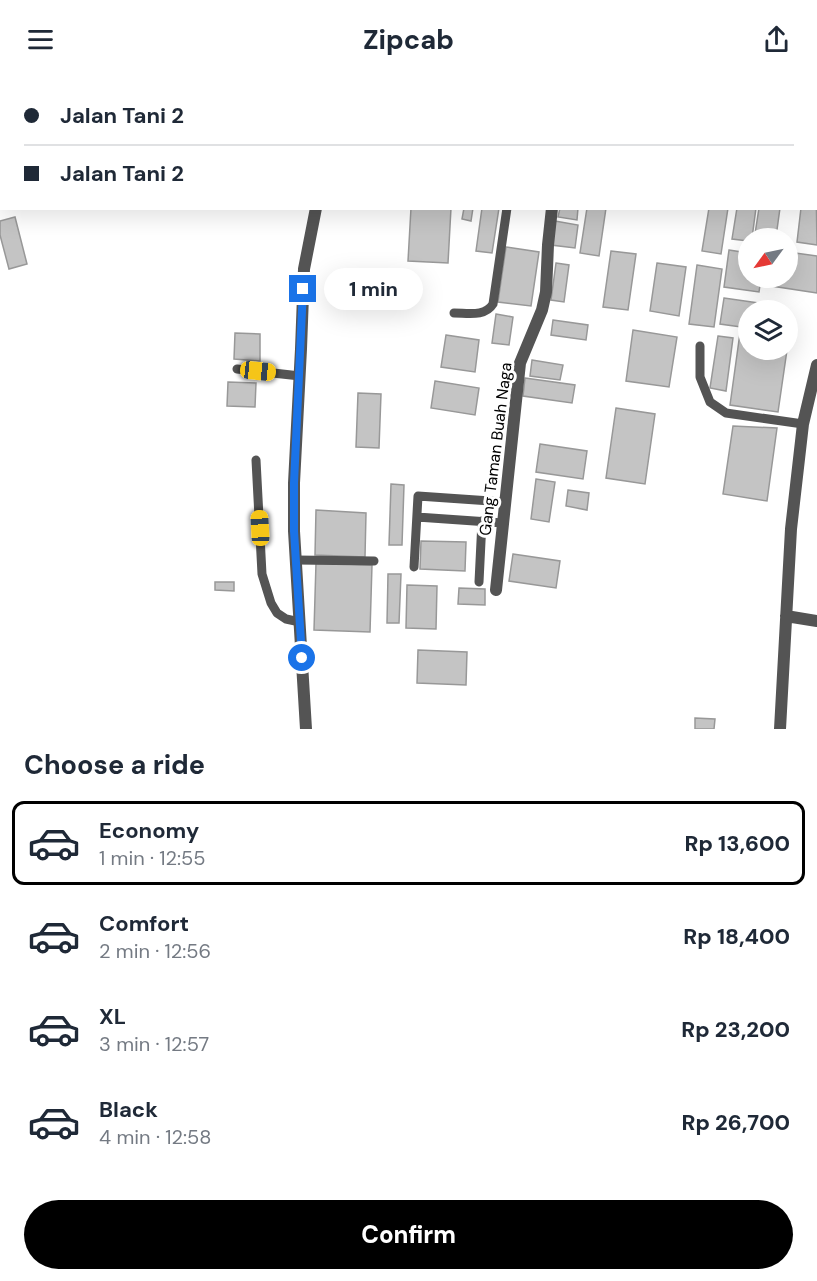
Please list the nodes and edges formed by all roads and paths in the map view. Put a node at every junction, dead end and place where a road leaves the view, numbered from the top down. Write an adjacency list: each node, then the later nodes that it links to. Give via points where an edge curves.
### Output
1 (316, 210): 8 (street, via 304,269)
2 (507, 210): 4 (lane, via 493,304 483,313)
3 (552, 210): 11 (street, Gang Taman Buah Naga, via 546,292 520,363)
4 (454, 313)
5 (700, 346): 9 (lane, via 700,377 710,402 726,413)
6 (817, 365): 9 (street)
7 (237, 369): 8 (lane)
8 (300, 376): 15 (street, via 294,483)
9 (803, 424): 20 (street)
10 (256, 460): 22 (lane, via 262,574 277,614)
11 (505, 502): 12 (lane, via 418,496); 14 (street, Gang Taman Buah Naga)
12 (417, 517): 13 (lane); 17 (lane)
13 (482, 521): 14 (lane); 18 (lane)
14 (503, 523): 19 (street, Gang Taman Buah Naga)
15 (296, 560): 16 (lane); 22 (street)
16 (374, 561)
17 (414, 567)
18 (479, 582)
19 (496, 590)
20 (786, 616): 21 (street); 24 (street)
21 (817, 621)
22 (300, 622): 23 (street)
23 (306, 729)
24 (780, 729)

